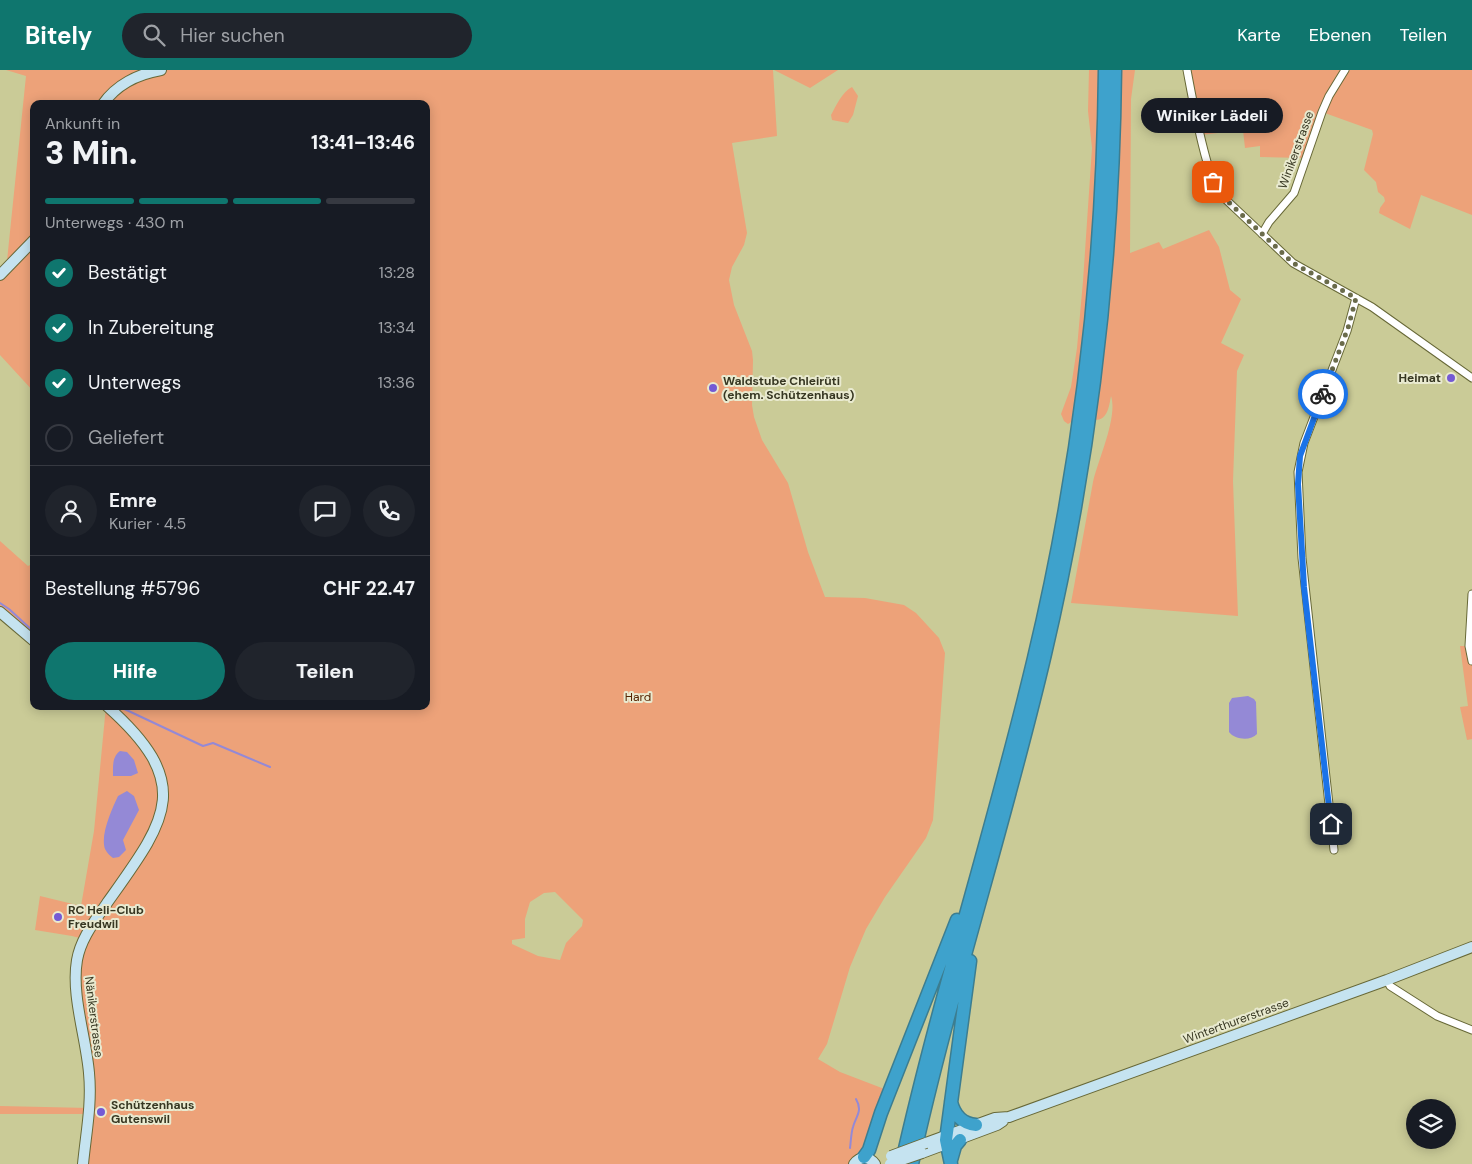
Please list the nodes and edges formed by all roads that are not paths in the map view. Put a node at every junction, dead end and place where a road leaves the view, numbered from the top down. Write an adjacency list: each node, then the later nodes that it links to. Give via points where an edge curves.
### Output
1 (161, 70): 6 (main road, via 130,80)
2 (1105, 70): 18 (highway, via 1096,266 1076,443 1038,640)
3 (1115, 70): 19 (highway, via 1108,260 1083,463 1047,645)
4 (1188, 70): 7 (street, via 1215,187)
5 (1345, 70): 7 (street, Winikerstrasse, via 1322,112 1294,193 1268,222)
6 (106, 100)
7 (1262, 234): 10 (street, via 1300,268)
8 (30, 244): 9 (main road)
9 (0, 276)
10 (1356, 298): 11 (street); 17 (street, via 1348,328 1304,444 1298,472 1302,567)
11 (1472, 378)
12 (1472, 594): 15 (street, via 1468,646)
13 (0, 612): 14 (main road)
14 (30, 638)
15 (1472, 661)
16 (111, 710): 31 (main road, Nänikerstrasse, via 150,754 161,779 163,796 161,813 151,837 88,930 78,954 76,985 90,1089)
17 (1334, 850)
18 (979, 868): 29 (highway, via 881,1113); 32 (highway)
19 (979, 901): 23 (highway); 33 (highway)
20 (1472, 947): 21 (main road, Winterthurerstrasse)
21 (1387, 980): 22 (street, via 1390,986 1438,1016); 24 (main road, Winterthurerstrasse)
22 (1472, 1030)
23 (951, 1102): 25 (highway, via 960,1118); 26 (highway)
24 (1009, 1117): 25 (main road, Winterthurerstrasse); 27 (main road, Winterthurerstrasse)
25 (976, 1125): 26 (main road, Winterthurerstrasse)
26 (946, 1140): 27 (main road, Winterthurerstrasse); 28 (main road, Winterthurerstrasse, bridge, via 922,1153); 28 (main road, Winterthurerstrasse, bridge, via 926,1143); 30 (highway)
27 (960, 1140): 30 (highway)
28 (891, 1160): 29 (main road, Winterthurerstrasse)
29 (866, 1162)
30 (951, 1163)
31 (84, 1164)
32 (901, 1164)
33 (912, 1164)

